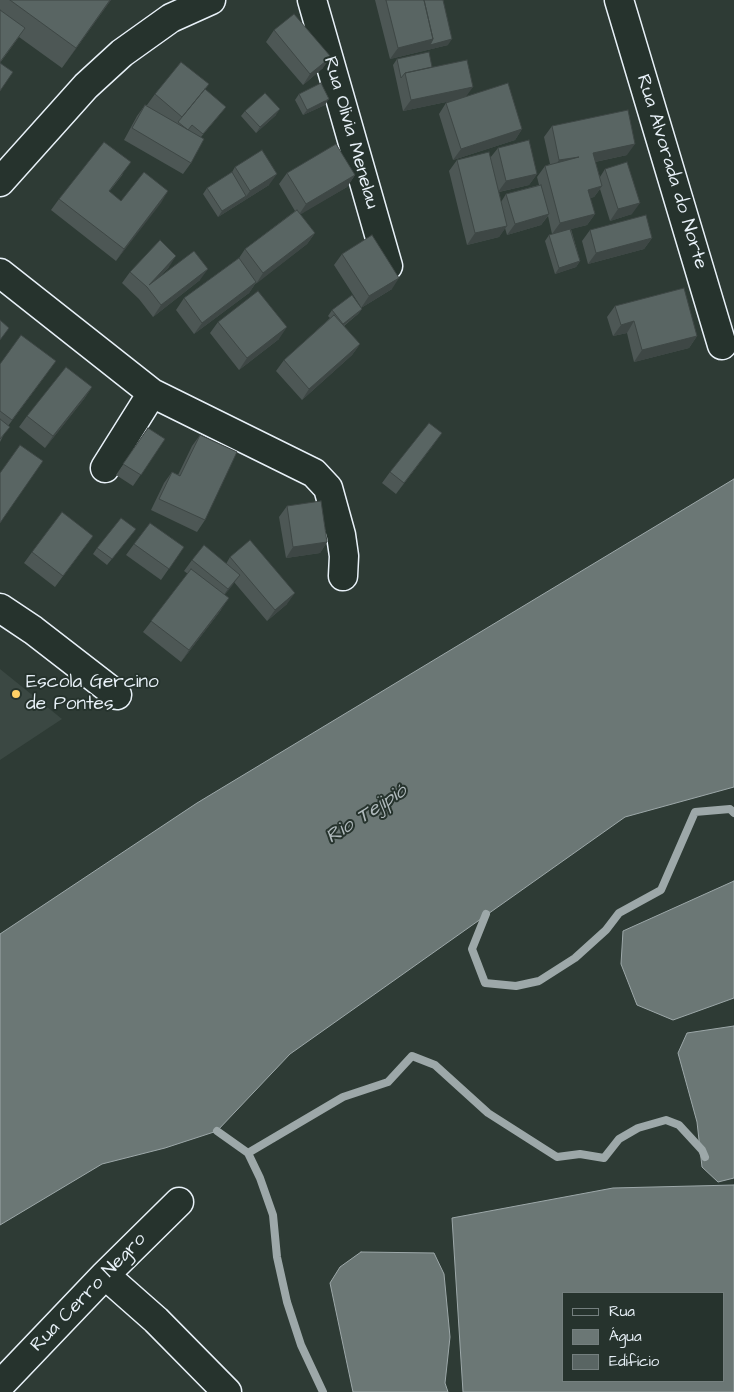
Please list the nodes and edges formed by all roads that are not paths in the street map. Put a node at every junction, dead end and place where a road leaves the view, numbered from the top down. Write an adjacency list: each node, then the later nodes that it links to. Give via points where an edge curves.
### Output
1 (211, 0): 4 (street, via 171,18 122,53 86,86)
2 (312, 0): 5 (street, Rua Olivia Menelau)
3 (619, 0): 7 (street, Rua Alvorada do Norte)
4 (0, 182)
5 (388, 266)
6 (0, 273): 8 (street)
7 (722, 345)
8 (152, 393): 9 (street); 10 (street, via 314,473 328,488 341,534)
9 (105, 468)
10 (343, 576)
11 (0, 608): 12 (street)
12 (117, 694)
13 (180, 1202): 14 (street, Rua Cerro Negro)
14 (105, 1275): 15 (street, Rua Cerro Negro); 16 (street, via 156,1320)
15 (0, 1385)
16 (227, 1392)

